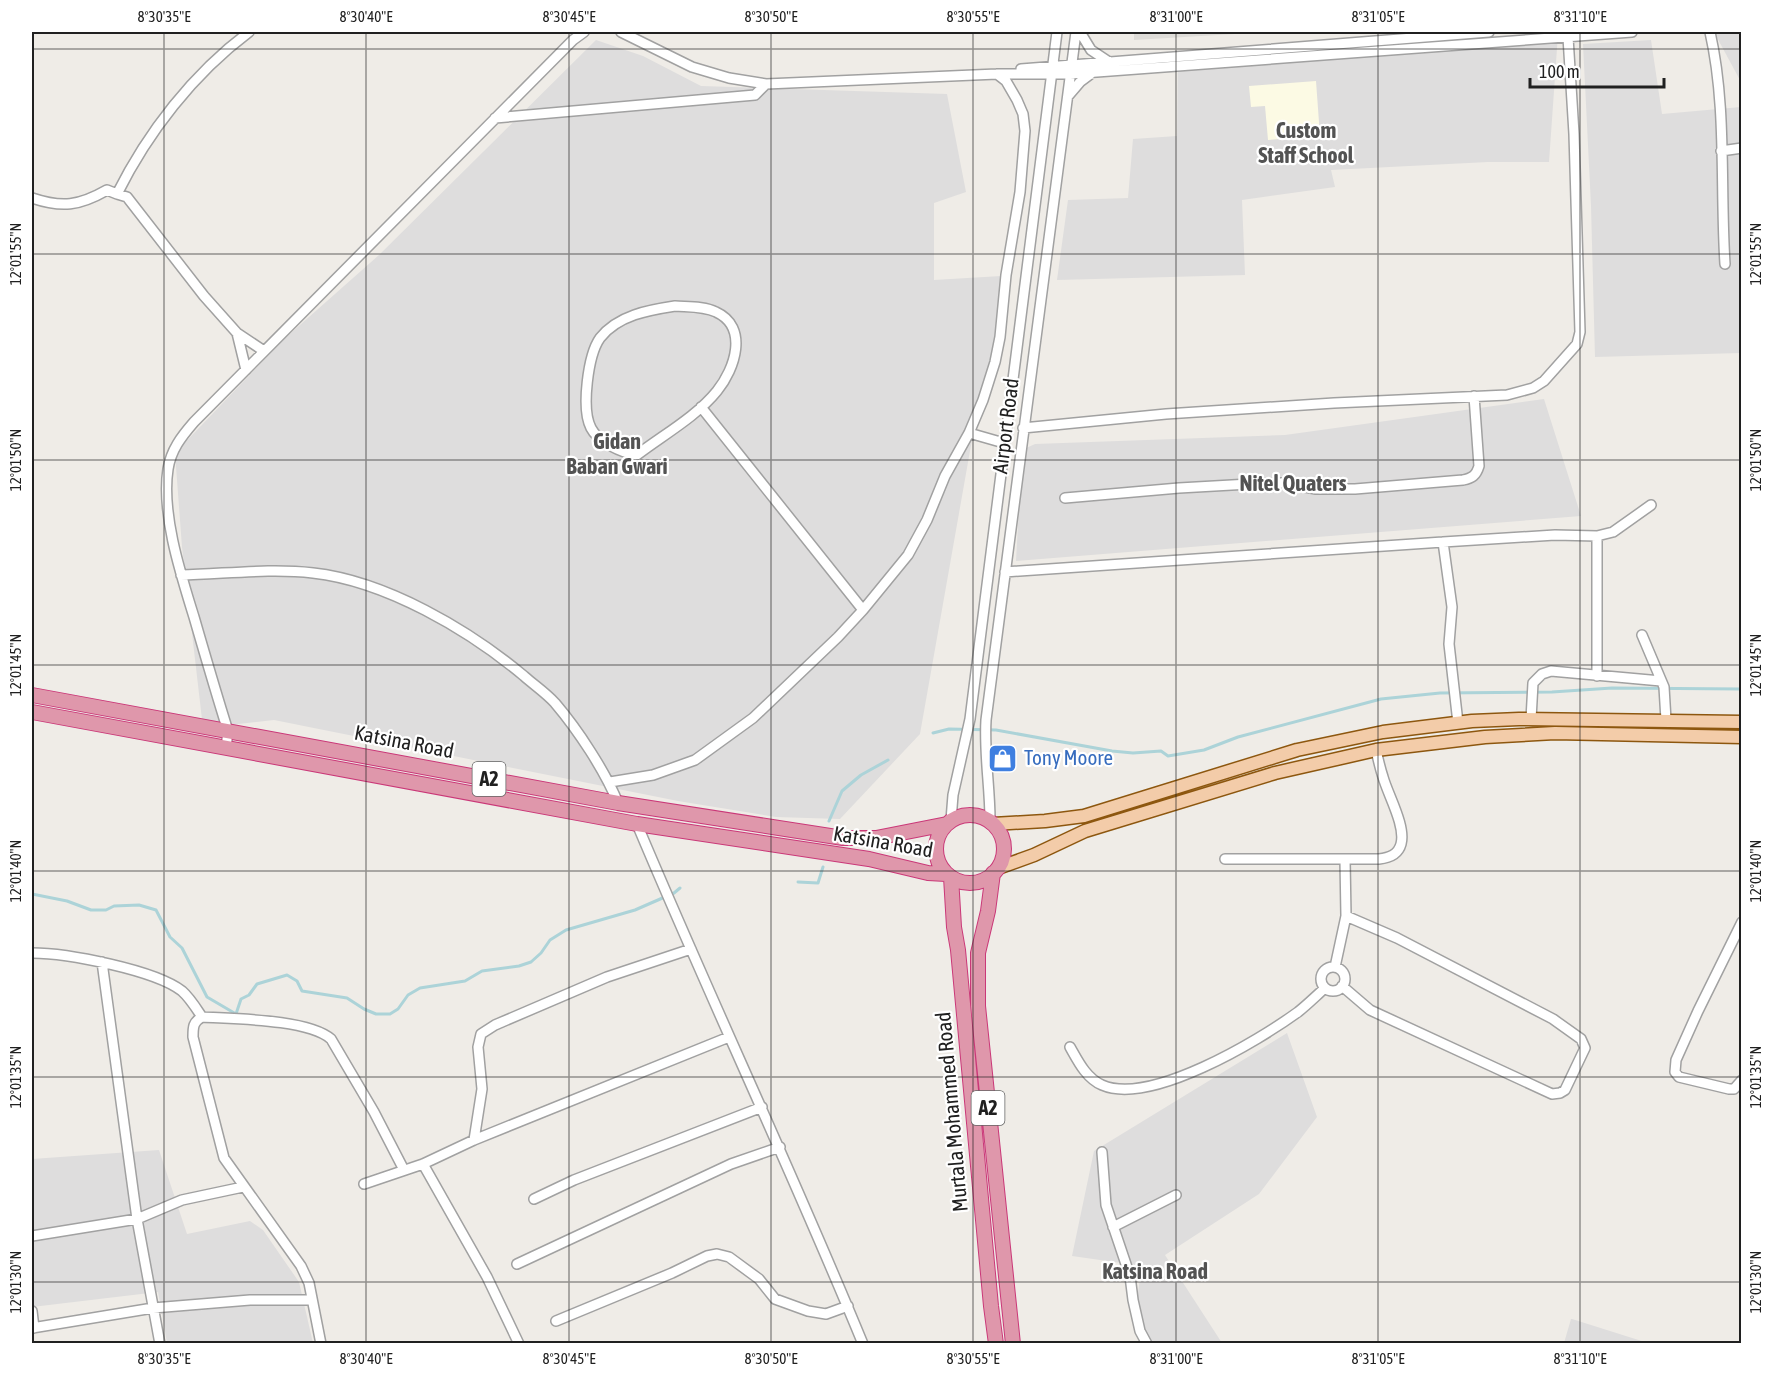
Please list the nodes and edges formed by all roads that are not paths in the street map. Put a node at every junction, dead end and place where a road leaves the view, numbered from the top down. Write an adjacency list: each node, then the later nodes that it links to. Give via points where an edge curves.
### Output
1 (249, 32): 21 (street, via 225,50 165,117 134,161)
2 (584, 32): 18 (street)
3 (621, 32): 16 (street, via 692,67)
4 (1057, 32): 12 (street, Airport Road)
5 (1078, 32): 10 (street, via 1091,50); 11 (street, Airport Road)
6 (1489, 32): 10 (street)
7 (1632, 32): 9 (street)
8 (1710, 32): 20 (street, via 1715,51)
9 (1568, 37): 13 (street); 27 (street, via 1578,243 1578,340 1539,385 1508,395)
10 (1109, 62): 11 (street)
11 (1072, 63): 12 (street); 15 (street, Airport Road)
12 (1051, 69): 14 (street, via 1015,69); 15 (street); 31 (street, Airport Road)
13 (1094, 72): 15 (street); 17 (street)
14 (999, 74): 16 (street); 30 (street, via 1023,114 1020,192 999,345)
15 (1070, 74): 17 (street, Airport Road)
16 (765, 84): 18 (street, via 755,95)
17 (1066, 98): 29 (street, Airport Road)
18 (495, 118): 25 (street)
19 (1742, 148): 20 (street)
20 (1721, 151): 23 (street)
21 (117, 195): 22 (street, via 107,190 68,205); 24 (street, via 127,197)
22 (32, 198)
23 (1725, 264)
24 (237, 333): 25 (street); 26 (street)
25 (264, 351): 26 (street)
26 (246, 370): 37 (street, via 184,433 172,454 168,502)
27 (1474, 396): 29 (street, via 1166,414); 32 (street, via 1479,466 1472,477 1463,480 1355,489 1267,483)
28 (701, 407): 28 (street, via 637,455 608,444 591,428 587,407 589,368 601,337 643,311 675,306 715,311 729,320 736,336 733,365 717,391); 38 (street)
29 (1023, 428): 36 (street, Airport Road)
30 (969, 433): 31 (street); 38 (street, via 908,555)
31 (1004, 443): 54 (street, Airport Road, via 970,718)
32 (1065, 498)
33 (1651, 506): 34 (street, via 1613,532)
34 (1597, 536): 35 (street); 40 (street)
35 (1443, 542): 36 (street); 47 (street, via 1452,607 1449,644)
36 (1005, 572): 55 (street, Airport Road, via 986,720)
37 (181, 575): 48 (street); 52 (street, via 316,573 369,586 413,604 505,660 553,702)
38 (863, 610): 52 (street, via 753,718 695,760 653,775)
39 (1642, 635): 41 (street)
40 (1597, 676): 41 (street); 44 (street, via 1551,671 1537,678 1533,683)
41 (1663, 688): 45 (street)
42 (32, 695): 48 (highway, Katsina Road / A2)
43 (32, 712): 50 (highway, Katsina Road / A2)
44 (1531, 719): 45 (main road); 47 (main road)
45 (1666, 720): 46 (main road)
46 (1742, 722)
47 (1458, 723): 55 (main road, via 1383,732 1298,750 1084,816)
48 (228, 731): 50 (street); 53 (highway, Katsina Road / A2)
49 (1742, 737): 51 (main road, via 1485,736)
50 (226, 748): 56 (highway, Katsina Road / A2)
51 (1376, 750): 58 (street, via 1399,821 1402,843 1390,857); 59 (main road, via 1275,773 1085,831)
52 (610, 782): 53 (street)
53 (618, 803): 54 (highway, Katsina Road / A2, via 860,839)
54 (949, 822): 55 (highway, A2, via 968,815); 60 (highway, A2, via 938,838 936,850)
55 (991, 822): 59 (highway, A2, via 1004,846)
56 (637, 824): 60 (highway, Katsina Road / A2); 63 (street)
57 (1225, 859): 58 (street)
58 (1345, 860): 61 (street)
59 (996, 871): 60 (highway, A2, via 982,881 970,883); 98 (highway, Murtala Mohammed Road / A2, via 978,953 977,996)
60 (949, 875): 97 (highway, Murtala Mohammed Road / A2)
61 (1346, 916): 66 (street); 67 (street, via 1553,1018 1581,1039 1585,1048 1565,1090 1552,1094 1370,1010)
62 (1742, 922): 72 (street, via 1676,1060 1675,1072 1679,1077 1729,1089)
63 (691, 949): 70 (street); 74 (street, via 607,977 481,1034 478,1047 482,1089)
64 (32, 953): 65 (street)
65 (102, 962): 69 (street, via 156,976 182,991); 83 (street)
66 (1335, 967): 67 (street, via 1344,975); 68 (street, via 1321,975)
67 (1342, 986): 68 (street, via 1336,990)
68 (1325, 988): 71 (street, via 1263,1035 1211,1065 1161,1083 1126,1089 1100,1084 1083,1069)
69 (202, 1017): 78 (street, via 282,1023 324,1032 374,1112); 80 (street, via 193,1025 193,1037 224,1158)
70 (729, 1037): 73 (street); 74 (street)
71 (1071, 1047)
72 (1742, 1080)
73 (762, 1107): 75 (street); 82 (street)
74 (474, 1140): 77 (street)
75 (780, 1147): 86 (street, via 731,1164); 88 (street)
76 (1102, 1152): 84 (street, via 1106,1205)
77 (423, 1164): 78 (street); 95 (street, via 487,1277)
78 (404, 1170): 79 (street)
79 (364, 1184)
80 (243, 1187): 83 (street, via 182,1200); 87 (street, via 301,1266)
81 (1176, 1196): 84 (street)
82 (534, 1199)
83 (137, 1219): 85 (street); 89 (street)
84 (1113, 1227): 99 (street, via 1130,1276 1140,1331)
85 (32, 1236)
86 (517, 1264)
87 (312, 1299): 89 (street, via 250,1299); 94 (street)
88 (848, 1306): 91 (street, via 826,1314 775,1299 759,1279 729,1257 717,1254); 96 (street)
89 (153, 1308): 92 (street); 93 (street)
90 (32, 1311): 92 (street)
91 (556, 1321)
92 (33, 1328)
93 (160, 1344)
94 (321, 1344)
95 (519, 1344)
96 (863, 1344)
97 (996, 1344)
98 (1013, 1344)
99 (1147, 1344)

